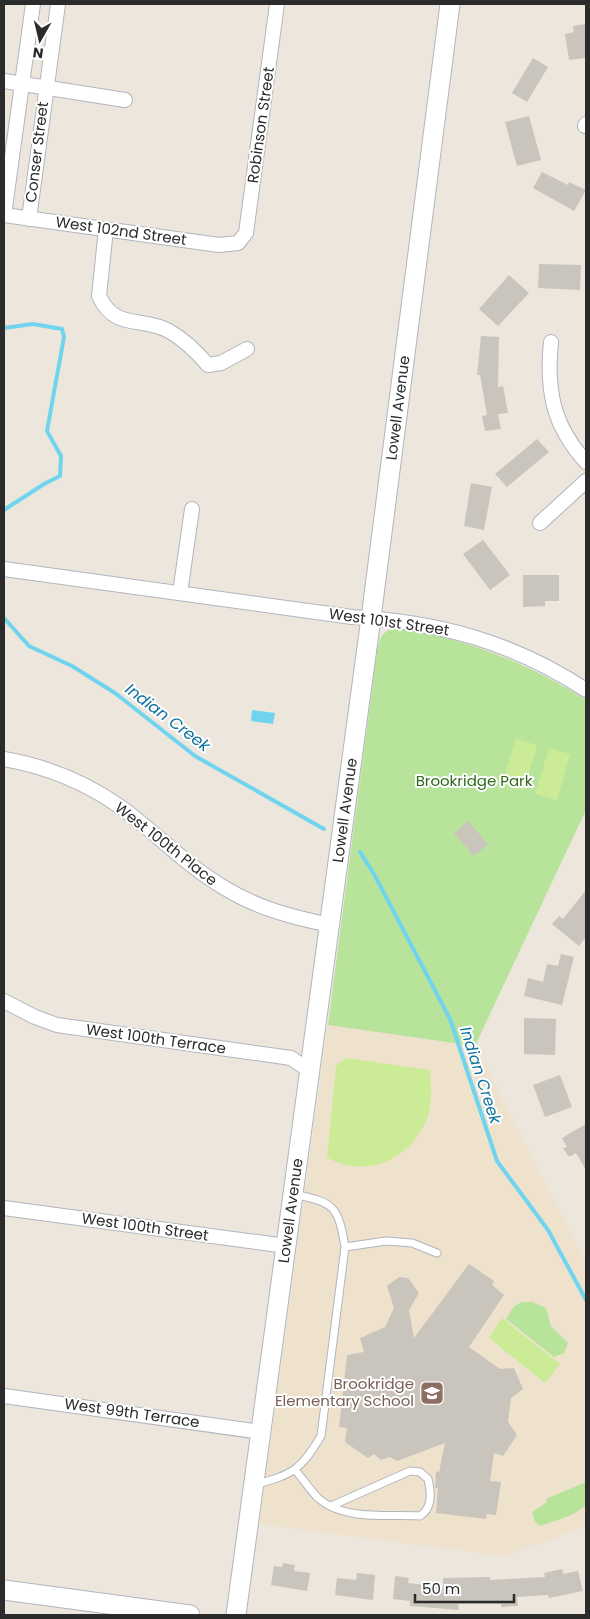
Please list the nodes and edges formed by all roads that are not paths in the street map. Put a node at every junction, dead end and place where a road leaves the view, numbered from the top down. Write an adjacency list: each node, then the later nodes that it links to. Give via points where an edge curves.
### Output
1 (33, 4): 6 (street, Conser Street)
2 (58, 4): 7 (street, Conser Street)
3 (277, 4): 12 (street, Robinson Street, via 246,233)
4 (450, 4): 21 (street, Lowell Avenue)
5 (4, 81): 6 (street, Conser Street)
6 (22, 83): 7 (street, Conser Street); 9 (street, Conser Street)
7 (46, 86): 8 (street, Conser Street); 10 (street, Conser Street)
8 (125, 100)
9 (4, 215): 10 (street, West 102nd Street)
10 (29, 219): 11 (street, West 102nd Street)
11 (106, 229): 12 (street, West 102nd Street, via 219,245); 14 (street, via 99,296 112,314 133,323 168,330 193,347 208,365 221,363)
12 (238, 243)
13 (551, 342): 15 (street, via 550,383 557,420)
14 (247, 349)
15 (586, 462)
16 (586, 481): 18 (street)
17 (192, 509): 20 (street)
18 (540, 523)
19 (4, 569): 20 (street, West 101st Street)
20 (180, 593): 21 (street, West 101st Street)
21 (371, 618): 22 (street, West 101st Street, via 438,626 477,637 529,657); 24 (street, Lowell Avenue)
22 (586, 690)
23 (4, 759): 24 (street, West 100th Place, via 57,773 88,788 121,808 200,871 253,904)
24 (330, 925): 26 (street, Lowell Avenue)
25 (4, 1001): 26 (street, West 100th Terrace, via 57,1025 291,1058)
26 (310, 1071): 27 (street, Lowell Avenue)
27 (293, 1194): 29 (street, Lowell Avenue); 30 (lane, via 322,1200 334,1209 340,1219)
28 (4, 1208): 29 (street, West 100th Street)
29 (286, 1246): 33 (street, Lowell Avenue)
30 (345, 1247): 31 (lane, via 386,1241 412,1243); 34 (lane, via 320,1436)
31 (437, 1254)
32 (4, 1396): 33 (street, West 99th Terrace)
33 (261, 1432): 35 (street, Lowell Avenue)
34 (296, 1471): 35 (lane); 36 (lane, via 319,1499)
35 (254, 1485): 39 (street, Lowell Avenue)
36 (331, 1506): 36 (lane, via 348,1512 420,1516 430,1503 428,1479 420,1472 410,1471)
37 (4, 1590): 38 (street)
38 (190, 1615)
39 (236, 1615)

